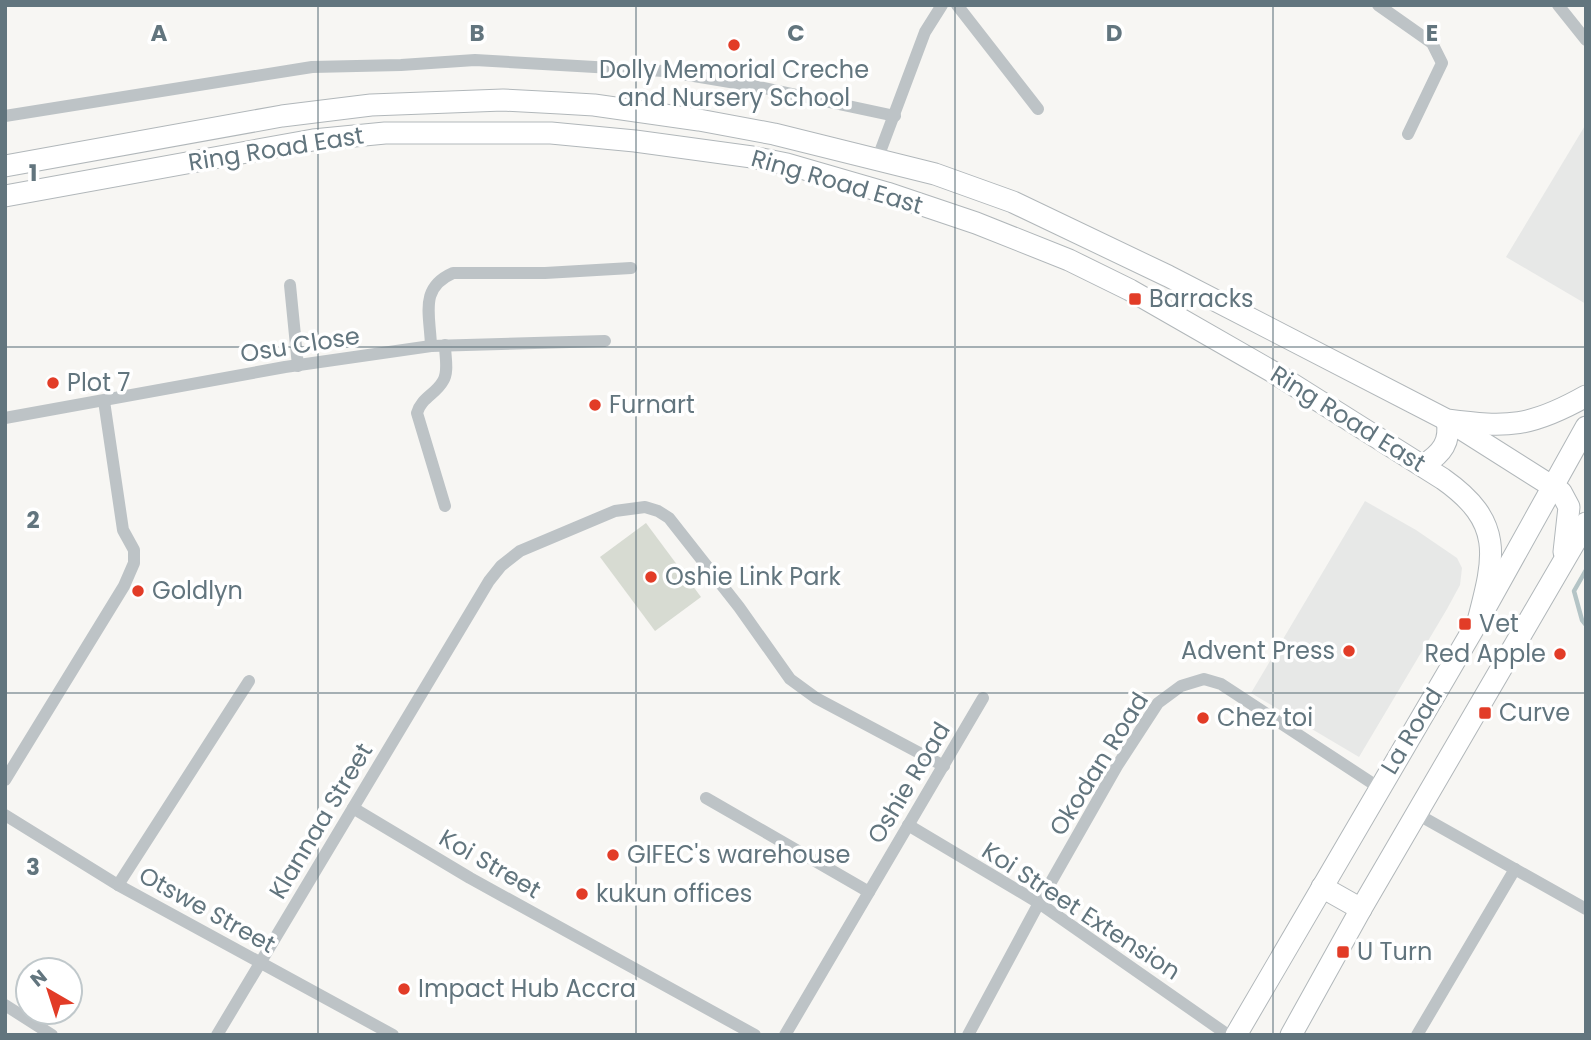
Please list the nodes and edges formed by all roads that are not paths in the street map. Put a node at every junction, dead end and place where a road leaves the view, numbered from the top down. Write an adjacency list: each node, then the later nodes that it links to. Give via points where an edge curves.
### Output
1 (942, 5): 9 (street, via 908,72)
2 (957, 5): 6 (street)
3 (1378, 5): 10 (street, via 1432,43 1442,63)
4 (1559, 5): 5 (street)
5 (1586, 40)
6 (1038, 108)
7 (636, 112): 11 (main road, via 632,126); 12 (main road, Ring Road East, via 774,134); 13 (main road, Ring Road East, via 503,100 371,105 282,116)
8 (5, 116): 9 (street, via 312,67 475,60 664,71)
9 (895, 116): 12 (street)
10 (1408, 134)
11 (635, 141): 14 (main road, Ring Road East, via 551,133 352,135); 26 (main road, Ring Road East, via 787,164 976,223 1069,260 1273,372)
12 (877, 160): 24 (main road, Ring Road East, via 935,174 1034,212)
13 (5, 166)
14 (5, 196)
15 (631, 268): 19 (street, via 545,274 453,273 433,286 429,297)
16 (290, 285): 20 (street)
17 (605, 341): 18 (street, Osu Close)
18 (445, 345): 19 (street, Osu Close); 28 (street, via 443,381 417,413)
19 (431, 346): 20 (street, Osu Close)
20 (298, 366): 22 (street, Osu Close)
21 (1586, 396): 24 (main road, Ring Road East, via 1519,424)
22 (103, 401): 23 (street, Osu Close); 35 (street, via 123,530 134,550 134,563)
23 (5, 418)
24 (1447, 420): 26 (main road, via 1445,446); 27 (main road)
25 (1586, 426): 27 (main road, La Road)
26 (1424, 466): 31 (main road, Ring Road East, via 1460,491 1480,512 1490,534 1489,578)
27 (1552, 488): 30 (main road, via 1561,492 1569,507); 31 (main road, La Road)
28 (445, 506)
29 (1586, 523): 30 (main road, La Road)
30 (1561, 565): 39 (main road, La Road)
31 (1478, 621): 36 (main road, La Road)
32 (248, 681): 43 (street)
33 (983, 698): 34 (street, Oshie Road)
34 (944, 766): 38 (street, Klannaa Street, via 816,698 790,679 668,518 645,507 615,511 520,551 502,566); 41 (street, Oshie Road)
35 (5, 780)
36 (1378, 788): 44 (main road, La Road); 46 (street, Okodan Road, via 1222,684 1204,678 1181,686 1158,703 1117,765)
37 (706, 798): 45 (street)
38 (353, 808): 49 (street, Klannaa Street); 54 (street, Koi Street)
39 (1417, 814): 42 (street); 47 (main road, La Road)
40 (5, 815): 43 (street, Otswe Street)
41 (908, 825): 45 (street, Oshie Road); 46 (street, Koi Street Extension)
42 (1515, 869): 48 (street); 60 (street)
43 (118, 885): 49 (street, Otswe Street)
44 (1322, 887): 47 (main road); 58 (main road, La Road)
45 (869, 892): 55 (street, Oshie Road)
46 (1039, 903): 56 (street, Okodan Road); 57 (street, Koi Street Extension)
47 (1360, 909): 59 (main road, La Road)
48 (1586, 909)
49 (261, 963): 52 (street, Klannaa Street); 53 (street, Otswe Street)
50 (5, 1005): 51 (street)
51 (52, 1035)
52 (217, 1035)
53 (393, 1035)
54 (754, 1035)
55 (785, 1035)
56 (968, 1035)
57 (1228, 1035)
58 (1236, 1035)
59 (1291, 1035)
60 (1417, 1035)

